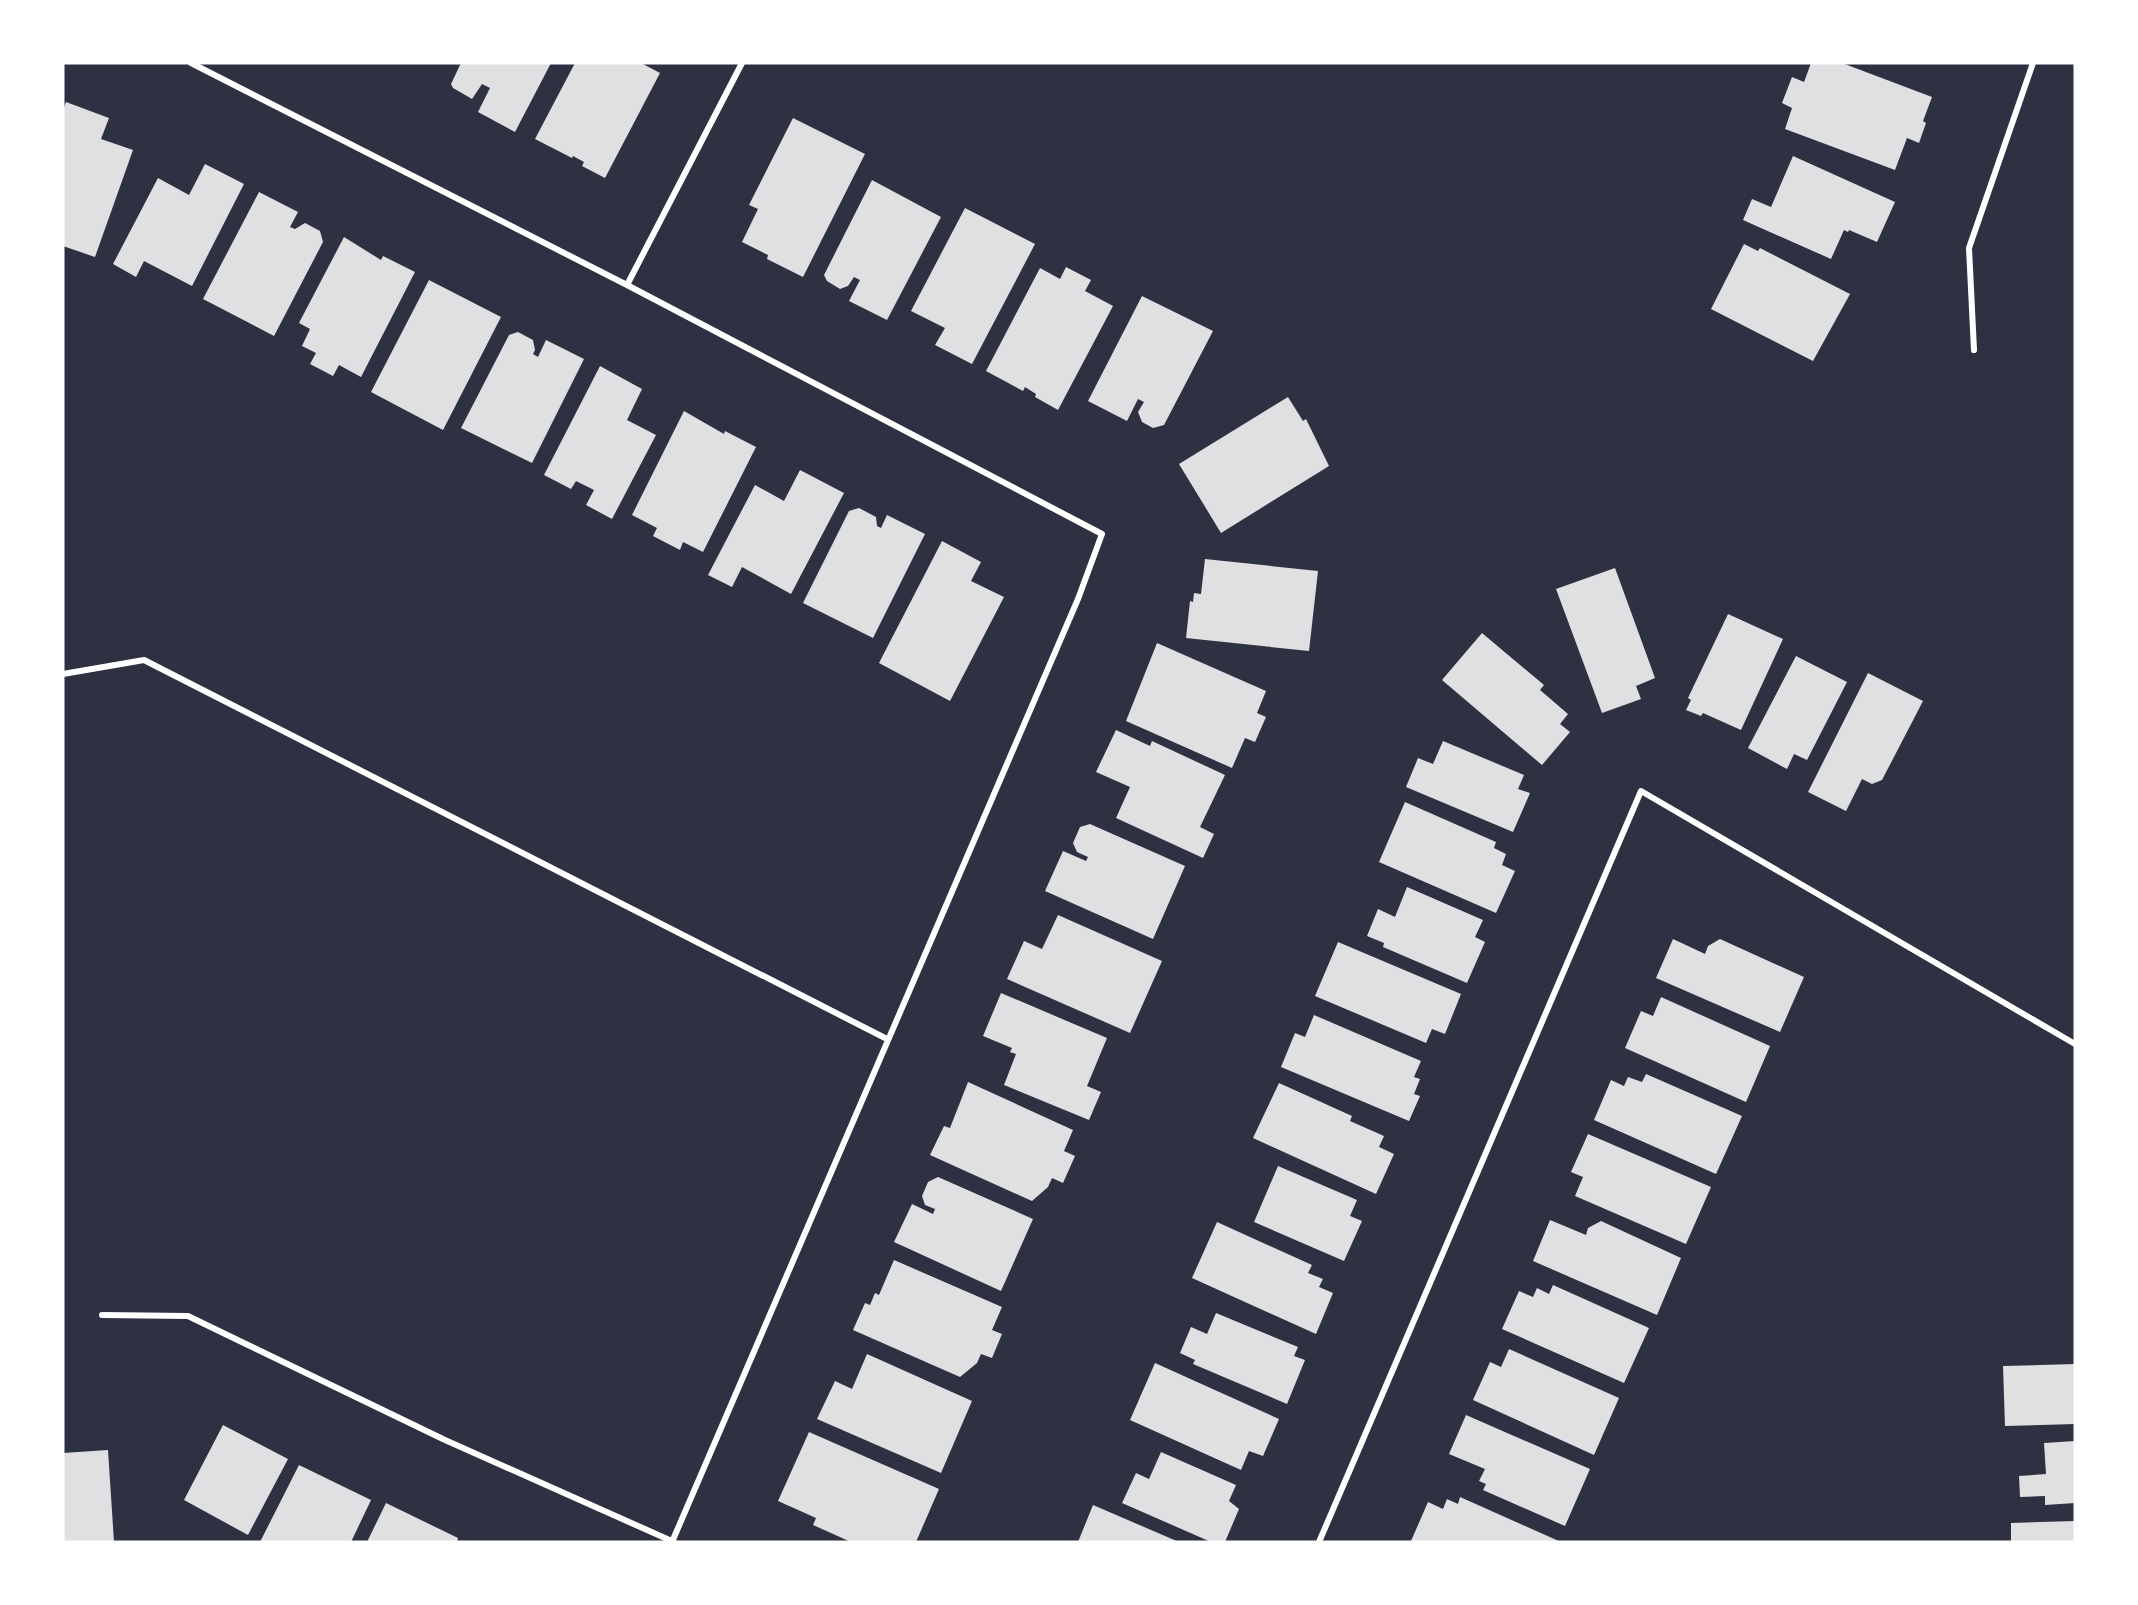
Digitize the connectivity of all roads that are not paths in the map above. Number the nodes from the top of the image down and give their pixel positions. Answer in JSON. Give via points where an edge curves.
{"nodes":[{"id":1,"x":191,"y":63,"type":"edge"},
{"id":2,"x":742,"y":63,"type":"edge"},
{"id":3,"x":2033,"y":63,"type":"edge"},
{"id":4,"x":627,"y":285,"type":"junction"},
{"id":5,"x":1974,"y":350,"type":"dead end"},
{"id":6,"x":63,"y":674,"type":"edge"},
{"id":7,"x":887,"y":1039,"type":"junction"},
{"id":8,"x":2075,"y":1044,"type":"edge"},
{"id":9,"x":102,"y":1315,"type":"dead end"},
{"id":10,"x":673,"y":1542,"type":"edge"},
{"id":11,"x":1319,"y":1542,"type":"edge"}],
"edges":[{"from":1,"to":4,"type":"street"},
{"from":2,"to":4,"type":"street"},
{"from":3,"to":5,"type":"street","via":[[1969,249]]},
{"from":4,"to":7,"type":"street","via":[[1102,534],[1078,599]]},
{"from":6,"to":7,"type":"street","via":[[144,660]]},
{"from":7,"to":10,"type":"street"},
{"from":8,"to":11,"type":"street","via":[[1641,791]]},
{"from":9,"to":10,"type":"street","via":[[188,1316],[445,1440]]}]}
